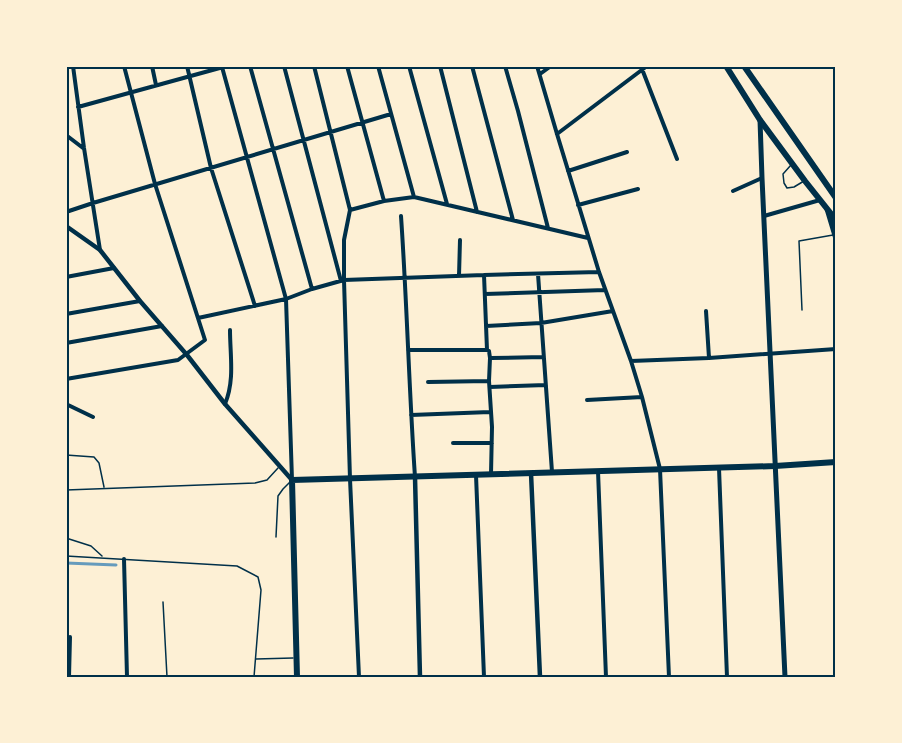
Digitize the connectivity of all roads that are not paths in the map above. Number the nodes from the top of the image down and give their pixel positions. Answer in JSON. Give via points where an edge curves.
{"nodes":[{"id":1,"x":73,"y":66,"type":"edge"},
{"id":2,"x":124,"y":66,"type":"edge"},
{"id":3,"x":152,"y":66,"type":"edge"},
{"id":4,"x":187,"y":66,"type":"edge"},
{"id":5,"x":250,"y":66,"type":"edge"},
{"id":6,"x":284,"y":66,"type":"edge"},
{"id":7,"x":314,"y":66,"type":"edge"},
{"id":8,"x":347,"y":66,"type":"edge"},
{"id":9,"x":378,"y":66,"type":"edge"},
{"id":10,"x":409,"y":66,"type":"edge"},
{"id":11,"x":440,"y":66,"type":"edge"},
{"id":12,"x":471,"y":66,"type":"edge"},
{"id":13,"x":505,"y":66,"type":"edge"},
{"id":14,"x":537,"y":66,"type":"edge"},
{"id":15,"x":551,"y":66,"type":"edge"},
{"id":16,"x":647,"y":66,"type":"edge"},
{"id":17,"x":726,"y":66,"type":"edge"},
{"id":18,"x":744,"y":66,"type":"edge"},
{"id":19,"x":225,"y":67,"type":"edge"},
{"id":20,"x":642,"y":69,"type":"junction"},
{"id":21,"x":540,"y":74,"type":"junction"},
{"id":22,"x":190,"y":76,"type":"junction"},
{"id":23,"x":156,"y":85,"type":"junction"},
{"id":24,"x":130,"y":92,"type":"junction"},
{"id":25,"x":78,"y":107,"type":"junction"},
{"id":26,"x":391,"y":114,"type":"junction"},
{"id":27,"x":760,"y":120,"type":"junction"},
{"id":28,"x":362,"y":122,"type":"junction"},
{"id":29,"x":331,"y":132,"type":"junction"},
{"id":30,"x":556,"y":134,"type":"junction"},
{"id":31,"x":66,"y":135,"type":"edge"},
{"id":32,"x":303,"y":140,"type":"junction"},
{"id":33,"x":84,"y":148,"type":"junction"},
{"id":34,"x":273,"y":149,"type":"junction"},
{"id":35,"x":627,"y":152,"type":"dead end"},
{"id":36,"x":247,"y":157,"type":"junction"},
{"id":37,"x":677,"y":159,"type":"dead end"},
{"id":38,"x":792,"y":163,"type":"junction"},
{"id":39,"x":211,"y":168,"type":"junction"},
{"id":40,"x":568,"y":171,"type":"junction"},
{"id":41,"x":762,"y":178,"type":"junction"},
{"id":42,"x":805,"y":181,"type":"junction"},
{"id":43,"x":155,"y":184,"type":"junction"},
{"id":44,"x":638,"y":189,"type":"dead end"},
{"id":45,"x":734,"y":191,"type":"dead end"},
{"id":46,"x":835,"y":195,"type":"edge"},
{"id":47,"x":414,"y":197,"type":"junction"},
{"id":48,"x":820,"y":200,"type":"junction"},
{"id":49,"x":384,"y":201,"type":"junction"},
{"id":50,"x":93,"y":203,"type":"junction"},
{"id":51,"x":447,"y":204,"type":"junction"},
{"id":52,"x":578,"y":205,"type":"junction"},
{"id":53,"x":826,"y":208,"type":"junction"},
{"id":54,"x":350,"y":210,"type":"junction"},
{"id":55,"x":66,"y":212,"type":"edge"},
{"id":56,"x":477,"y":212,"type":"junction"},
{"id":57,"x":401,"y":216,"type":"dead end"},
{"id":58,"x":764,"y":216,"type":"junction"},
{"id":59,"x":513,"y":220,"type":"junction"},
{"id":60,"x":836,"y":220,"type":"edge"},
{"id":61,"x":66,"y":226,"type":"edge"},
{"id":62,"x":548,"y":228,"type":"junction"},
{"id":63,"x":835,"y":237,"type":"edge"},
{"id":64,"x":589,"y":238,"type":"junction"},
{"id":65,"x":460,"y":240,"type":"dead end"},
{"id":66,"x":100,"y":250,"type":"junction"},
{"id":67,"x":114,"y":268,"type":"junction"},
{"id":68,"x":599,"y":272,"type":"junction"},
{"id":69,"x":537,"y":274,"type":"junction"},
{"id":70,"x":484,"y":275,"type":"junction"},
{"id":71,"x":459,"y":276,"type":"junction"},
{"id":72,"x":66,"y":278,"type":"edge"},
{"id":73,"x":405,"y":278,"type":"junction"},
{"id":74,"x":343,"y":281,"type":"junction"},
{"id":75,"x":312,"y":289,"type":"junction"},
{"id":76,"x":605,"y":290,"type":"junction"},
{"id":77,"x":539,"y":292,"type":"junction"},
{"id":78,"x":485,"y":294,"type":"junction"},
{"id":79,"x":286,"y":299,"type":"junction"},
{"id":80,"x":140,"y":301,"type":"junction"},
{"id":81,"x":255,"y":306,"type":"junction"},
{"id":82,"x":802,"y":310,"type":"dead end"},
{"id":83,"x":613,"y":311,"type":"junction"},
{"id":84,"x":706,"y":311,"type":"dead end"},
{"id":85,"x":66,"y":314,"type":"edge"},
{"id":86,"x":198,"y":318,"type":"junction"},
{"id":87,"x":541,"y":323,"type":"junction"},
{"id":88,"x":162,"y":326,"type":"junction"},
{"id":89,"x":486,"y":326,"type":"junction"},
{"id":90,"x":230,"y":330,"type":"dead end"},
{"id":91,"x":66,"y":343,"type":"edge"},
{"id":92,"x":836,"y":349,"type":"edge"},
{"id":93,"x":408,"y":350,"type":"junction"},
{"id":94,"x":487,"y":350,"type":"junction"},
{"id":95,"x":771,"y":354,"type":"junction"},
{"id":96,"x":187,"y":355,"type":"junction"},
{"id":97,"x":544,"y":357,"type":"junction"},
{"id":98,"x":490,"y":358,"type":"junction"},
{"id":99,"x":709,"y":358,"type":"junction"},
{"id":100,"x":631,"y":361,"type":"junction"},
{"id":101,"x":66,"y":379,"type":"edge"},
{"id":102,"x":428,"y":382,"type":"dead end"},
{"id":103,"x":489,"y":384,"type":"junction"},
{"id":104,"x":546,"y":385,"type":"junction"},
{"id":105,"x":642,"y":397,"type":"junction"},
{"id":106,"x":587,"y":400,"type":"dead end"},
{"id":107,"x":66,"y":404,"type":"edge"},
{"id":108,"x":225,"y":404,"type":"junction"},
{"id":109,"x":490,"y":412,"type":"junction"},
{"id":110,"x":411,"y":415,"type":"junction"},
{"id":111,"x":93,"y":417,"type":"dead end"},
{"id":112,"x":492,"y":442,"type":"junction"},
{"id":113,"x":453,"y":443,"type":"dead end"},
{"id":114,"x":66,"y":455,"type":"edge"},
{"id":115,"x":836,"y":462,"type":"edge"},
{"id":116,"x":279,"y":466,"type":"junction"},
{"id":117,"x":775,"y":466,"type":"junction"},
{"id":118,"x":719,"y":467,"type":"junction"},
{"id":119,"x":660,"y":469,"type":"junction"},
{"id":120,"x":598,"y":471,"type":"junction"},
{"id":121,"x":552,"y":472,"type":"junction"},
{"id":122,"x":531,"y":473,"type":"junction"},
{"id":123,"x":490,"y":474,"type":"junction"},
{"id":124,"x":476,"y":475,"type":"junction"},
{"id":125,"x":415,"y":477,"type":"junction"},
{"id":126,"x":350,"y":479,"type":"junction"},
{"id":127,"x":292,"y":480,"type":"junction"},
{"id":128,"x":104,"y":488,"type":"junction"},
{"id":129,"x":66,"y":490,"type":"edge"},
{"id":130,"x":276,"y":537,"type":"dead end"},
{"id":131,"x":66,"y":538,"type":"edge"},
{"id":132,"x":66,"y":556,"type":"edge"},
{"id":133,"x":104,"y":558,"type":"junction"},
{"id":134,"x":124,"y":558,"type":"junction"},
{"id":135,"x":163,"y":602,"type":"dead end"},
{"id":136,"x":69,"y":637,"type":"dead end"},
{"id":137,"x":256,"y":659,"type":"junction"},
{"id":138,"x":297,"y":660,"type":"junction"},
{"id":139,"x":69,"y":677,"type":"edge"},
{"id":140,"x":127,"y":677,"type":"edge"},
{"id":141,"x":166,"y":677,"type":"edge"},
{"id":142,"x":254,"y":677,"type":"edge"},
{"id":143,"x":297,"y":677,"type":"edge"},
{"id":144,"x":358,"y":677,"type":"edge"},
{"id":145,"x":420,"y":677,"type":"edge"},
{"id":146,"x":484,"y":677,"type":"edge"},
{"id":147,"x":540,"y":677,"type":"edge"},
{"id":148,"x":606,"y":677,"type":"edge"},
{"id":149,"x":669,"y":677,"type":"edge"},
{"id":150,"x":727,"y":677,"type":"edge"},
{"id":151,"x":785,"y":677,"type":"edge"}],
"edges":[{"from":1,"to":25,"type":"street"},
{"from":2,"to":24,"type":"street"},
{"from":3,"to":23,"type":"street"},
{"from":4,"to":22,"type":"street"},
{"from":5,"to":34,"type":"street"},
{"from":6,"to":32,"type":"street"},
{"from":7,"to":29,"type":"street"},
{"from":8,"to":28,"type":"street"},
{"from":9,"to":26,"type":"street"},
{"from":10,"to":51,"type":"street"},
{"from":11,"to":56,"type":"street"},
{"from":12,"to":59,"type":"street"},
{"from":13,"to":62,"type":"street"},
{"from":14,"to":21,"type":"street"},
{"from":15,"to":21,"type":"street"},
{"from":16,"to":20,"type":"street"},
{"from":17,"to":27,"type":"main road"},
{"from":18,"to":46,"type":"main road"},
{"from":19,"to":22,"type":"street"},
{"from":19,"to":36,"type":"street"},
{"from":20,"to":30,"type":"street"},
{"from":20,"to":37,"type":"street"},
{"from":21,"to":30,"type":"street"},
{"from":22,"to":23,"type":"street"},
{"from":22,"to":39,"type":"street"},
{"from":23,"to":24,"type":"street"},
{"from":24,"to":25,"type":"street"},
{"from":24,"to":43,"type":"street"},
{"from":25,"to":33,"type":"street"},
{"from":26,"to":28,"type":"street"},
{"from":26,"to":47,"type":"street"},
{"from":27,"to":38,"type":"main road"},
{"from":27,"to":41,"type":"main road"},
{"from":28,"to":29,"type":"street"},
{"from":28,"to":49,"type":"street"},
{"from":29,"to":32,"type":"street"},
{"from":29,"to":54,"type":"street"},
{"from":30,"to":40,"type":"street"},
{"from":31,"to":33,"type":"street"},
{"from":32,"to":34,"type":"street"},
{"from":32,"to":74,"type":"street"},
{"from":33,"to":50,"type":"street"},
{"from":34,"to":36,"type":"street"},
{"from":34,"to":75,"type":"street"},
{"from":35,"to":40,"type":"street"},
{"from":36,"to":39,"type":"street"},
{"from":36,"to":79,"type":"street"},
{"from":38,"to":42,"type":"main road"},
{"from":38,"to":42,"type":"lane","via":[[783,174],[787,188]]},
{"from":39,"to":43,"type":"street"},
{"from":39,"to":81,"type":"street"},
{"from":40,"to":52,"type":"street"},
{"from":41,"to":45,"type":"street"},
{"from":41,"to":58,"type":"main road"},
{"from":42,"to":48,"type":"main road"},
{"from":43,"to":50,"type":"street"},
{"from":43,"to":86,"type":"street"},
{"from":44,"to":52,"type":"street"},
{"from":47,"to":49,"type":"street"},
{"from":47,"to":51,"type":"street"},
{"from":48,"to":53,"type":"main road"},
{"from":48,"to":58,"type":"street"},
{"from":49,"to":54,"type":"street"},
{"from":50,"to":55,"type":"street"},
{"from":50,"to":66,"type":"street"},
{"from":51,"to":56,"type":"street"},
{"from":52,"to":64,"type":"street"},
{"from":53,"to":60,"type":"main road"},
{"from":53,"to":63,"type":"main road"},
{"from":54,"to":74,"type":"street","via":[[344,240]]},
{"from":56,"to":59,"type":"street"},
{"from":57,"to":73,"type":"street"},
{"from":58,"to":95,"type":"main road"},
{"from":59,"to":62,"type":"street"},
{"from":61,"to":66,"type":"street"},
{"from":62,"to":64,"type":"street"},
{"from":63,"to":82,"type":"lane","via":[[799,241]]},
{"from":64,"to":68,"type":"street"},
{"from":65,"to":71,"type":"street"},
{"from":66,"to":67,"type":"street"},
{"from":67,"to":72,"type":"street"},
{"from":67,"to":80,"type":"street"},
{"from":68,"to":69,"type":"street"},
{"from":68,"to":76,"type":"street"},
{"from":69,"to":70,"type":"street"},
{"from":69,"to":77,"type":"street"},
{"from":70,"to":71,"type":"street"},
{"from":70,"to":78,"type":"street"},
{"from":71,"to":73,"type":"street"},
{"from":73,"to":74,"type":"street"},
{"from":73,"to":93,"type":"street"},
{"from":74,"to":75,"type":"street"},
{"from":74,"to":126,"type":"street"},
{"from":75,"to":79,"type":"street"},
{"from":76,"to":77,"type":"street"},
{"from":76,"to":83,"type":"street"},
{"from":77,"to":78,"type":"street"},
{"from":77,"to":87,"type":"street"},
{"from":78,"to":89,"type":"street"},
{"from":79,"to":81,"type":"street"},
{"from":79,"to":127,"type":"street"},
{"from":80,"to":85,"type":"street"},
{"from":80,"to":88,"type":"street"},
{"from":81,"to":86,"type":"street"},
{"from":83,"to":87,"type":"street"},
{"from":83,"to":100,"type":"street"},
{"from":84,"to":99,"type":"street"},
{"from":86,"to":96,"type":"street","via":[[205,340]]},
{"from":87,"to":89,"type":"street"},
{"from":87,"to":97,"type":"street"},
{"from":88,"to":91,"type":"street"},
{"from":88,"to":96,"type":"street"},
{"from":89,"to":94,"type":"street"},
{"from":90,"to":108,"type":"street","via":[[230,391]]},
{"from":92,"to":95,"type":"street"},
{"from":93,"to":94,"type":"street"},
{"from":93,"to":110,"type":"street"},
{"from":94,"to":98,"type":"street"},
{"from":95,"to":99,"type":"street"},
{"from":95,"to":117,"type":"main road"},
{"from":96,"to":101,"type":"street","via":[[178,360]]},
{"from":96,"to":108,"type":"street"},
{"from":97,"to":98,"type":"street"},
{"from":97,"to":104,"type":"street"},
{"from":98,"to":103,"type":"street"},
{"from":99,"to":100,"type":"street"},
{"from":100,"to":105,"type":"street"},
{"from":102,"to":103,"type":"street"},
{"from":103,"to":104,"type":"street"},
{"from":103,"to":109,"type":"street"},
{"from":104,"to":121,"type":"street"},
{"from":105,"to":106,"type":"street"},
{"from":105,"to":119,"type":"street"},
{"from":107,"to":111,"type":"street"},
{"from":108,"to":116,"type":"street"},
{"from":109,"to":110,"type":"street"},
{"from":109,"to":112,"type":"street"},
{"from":110,"to":125,"type":"street"},
{"from":112,"to":113,"type":"street"},
{"from":112,"to":123,"type":"street"},
{"from":114,"to":128,"type":"lane","via":[[94,457]]},
{"from":115,"to":117,"type":"main road"},
{"from":116,"to":127,"type":"street"},
{"from":116,"to":128,"type":"lane","via":[[267,480],[255,483]]},
{"from":117,"to":118,"type":"main road"},
{"from":117,"to":151,"type":"main road"},
{"from":118,"to":119,"type":"main road"},
{"from":118,"to":150,"type":"street"},
{"from":119,"to":120,"type":"main road"},
{"from":119,"to":149,"type":"street"},
{"from":120,"to":121,"type":"main road"},
{"from":120,"to":148,"type":"street"},
{"from":121,"to":122,"type":"main road"},
{"from":122,"to":123,"type":"main road"},
{"from":122,"to":147,"type":"street"},
{"from":123,"to":124,"type":"main road"},
{"from":124,"to":125,"type":"main road"},
{"from":124,"to":146,"type":"street"},
{"from":125,"to":126,"type":"main road"},
{"from":125,"to":145,"type":"street"},
{"from":126,"to":127,"type":"main road"},
{"from":126,"to":144,"type":"street"},
{"from":127,"to":130,"type":"lane","via":[[278,496]]},
{"from":127,"to":138,"type":"main road"},
{"from":128,"to":129,"type":"lane"},
{"from":131,"to":133,"type":"lane","via":[[91,546]]},
{"from":132,"to":133,"type":"lane"},
{"from":133,"to":134,"type":"lane"},
{"from":134,"to":137,"type":"lane","via":[[237,566],[258,577],[261,590]]},
{"from":134,"to":140,"type":"street"},
{"from":135,"to":141,"type":"lane"},
{"from":136,"to":139,"type":"street"},
{"from":137,"to":138,"type":"lane"},
{"from":137,"to":142,"type":"lane"},
{"from":138,"to":143,"type":"main road"}]}
